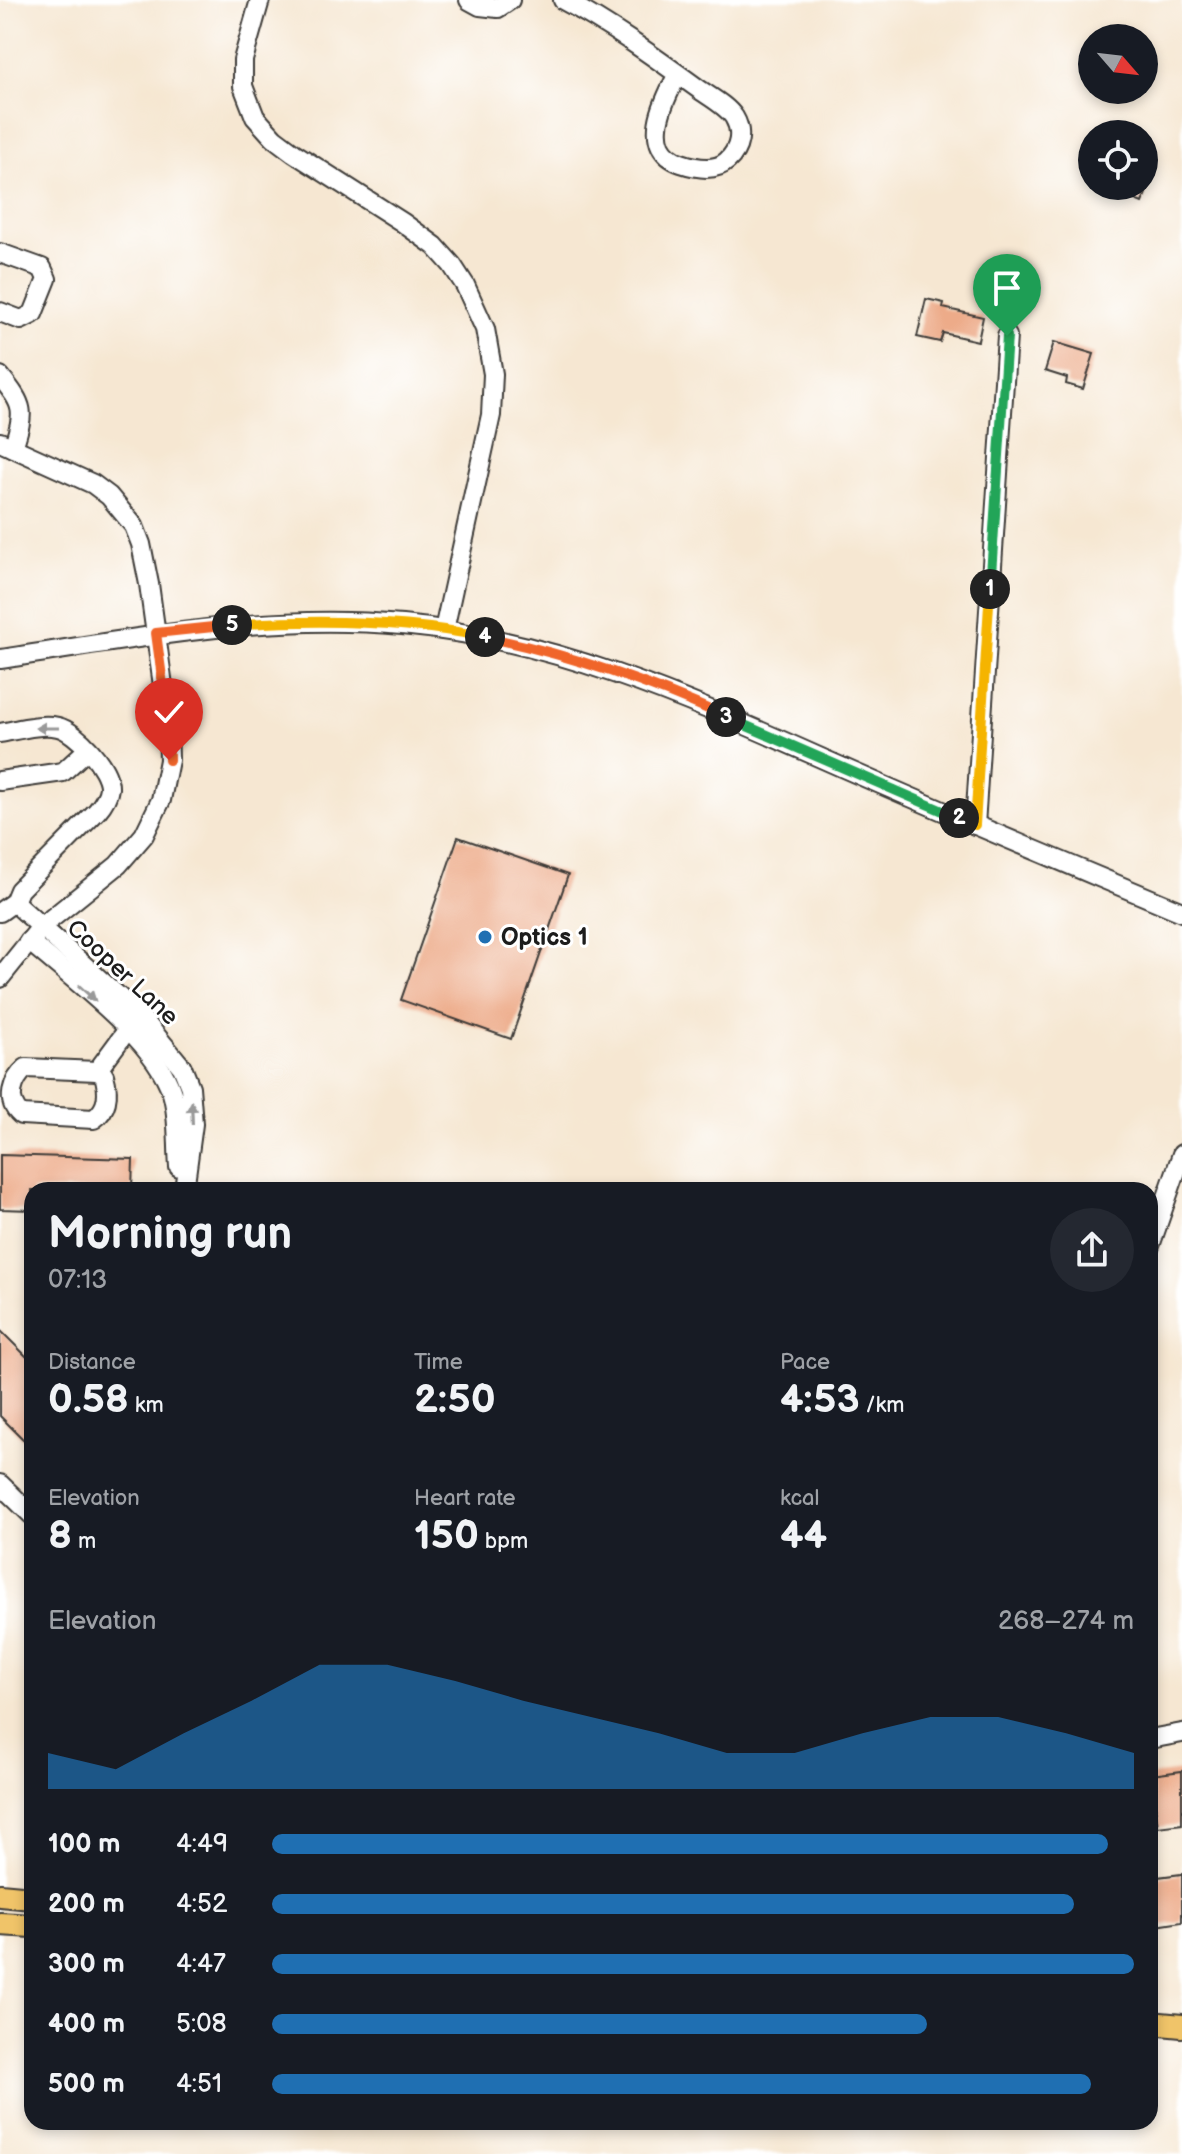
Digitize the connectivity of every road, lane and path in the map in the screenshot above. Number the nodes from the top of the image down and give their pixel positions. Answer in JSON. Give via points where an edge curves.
{"nodes":[{"id":1,"x":260,"y":0,"type":"edge"},
{"id":2,"x":469,"y":0,"type":"edge"},
{"id":3,"x":510,"y":0,"type":"edge"},
{"id":4,"x":563,"y":0,"type":"edge"},
{"id":5,"x":678,"y":74,"type":"junction"},
{"id":6,"x":0,"y":253,"type":"edge"},
{"id":7,"x":0,"y":312,"type":"edge"},
{"id":8,"x":1007,"y":336,"type":"dead end"},
{"id":9,"x":0,"y":376,"type":"edge"},
{"id":10,"x":7,"y":445,"type":"edge"},
{"id":11,"x":444,"y":630,"type":"junction"},
{"id":12,"x":156,"y":633,"type":"junction"},
{"id":13,"x":0,"y":659,"type":"edge"},
{"id":14,"x":0,"y":733,"type":"edge"},
{"id":15,"x":88,"y":749,"type":"junction"},
{"id":16,"x":0,"y":781,"type":"edge"},
{"id":17,"x":975,"y":825,"type":"junction"},
{"id":18,"x":7,"y":907,"type":"edge"},
{"id":19,"x":1182,"y":912,"type":"edge"},
{"id":20,"x":35,"y":934,"type":"junction"},
{"id":21,"x":1,"y":976,"type":"edge"},
{"id":22,"x":128,"y":1029,"type":"junction"},
{"id":23,"x":97,"y":1071,"type":"junction"},
{"id":24,"x":1182,"y":1154,"type":"edge"},
{"id":25,"x":182,"y":1182,"type":"edge"},
{"id":26,"x":184,"y":1182,"type":"edge"},
{"id":27,"x":1158,"y":1223,"type":"edge"},
{"id":28,"x":0,"y":1484,"type":"edge"},
{"id":29,"x":24,"y":1507,"type":"edge"},
{"id":30,"x":1182,"y":1733,"type":"edge"},
{"id":31,"x":1158,"y":1738,"type":"edge"},
{"id":32,"x":0,"y":1895,"type":"edge"},
{"id":33,"x":24,"y":1897,"type":"edge"},
{"id":34,"x":0,"y":1924,"type":"edge"},
{"id":35,"x":24,"y":1926,"type":"edge"},
{"id":36,"x":1158,"y":2024,"type":"edge"},
{"id":37,"x":1182,"y":2026,"type":"edge"}],
"edges":[{"from":1,"to":11,"type":"street","via":[[243,60],[243,86],[255,117],[294,153],[435,246],[465,285],[485,329],[493,374],[491,415]]},
{"from":2,"to":3,"type":"street","via":[[498,8]]},
{"from":4,"to":5,"type":"street"},
{"from":5,"to":5,"type":"street","via":[[732,114],[739,127],[740,141],[721,166],[680,162],[659,144],[658,119]]},
{"from":6,"to":7,"type":"street","via":[[42,268],[47,279],[33,314],[21,320]]},
{"from":8,"to":17,"type":"street"},
{"from":9,"to":10,"type":"street","via":[[20,401],[20,426]]},
{"from":10,"to":12,"type":"street","via":[[93,484],[123,510],[141,544]]},
{"from":11,"to":12,"type":"street","via":[[282,622]]},
{"from":11,"to":17,"type":"street","via":[[563,655],[635,679]]},
{"from":12,"to":13,"type":"street"},
{"from":12,"to":20,"type":"street","via":[[168,722],[169,760],[161,800],[144,835],[125,858]]},
{"from":15,"to":14,"type":"street","one_way":true,"via":[[58,727]]},
{"from":15,"to":16,"type":"street","via":[[63,772]]},
{"from":15,"to":18,"type":"street","via":[[107,773],[106,800]]},
{"from":17,"to":19,"type":"street"},
{"from":18,"to":20,"type":"street"},
{"from":20,"to":21,"type":"street"},
{"from":20,"to":22,"type":"street","name":"Cooper Lane","one_way":true},
{"from":26,"to":20,"type":"street","name":"Cooper Lane","one_way":true,"via":[[193,1124],[190,1087],[182,1067],[140,1016]]},
{"from":22,"to":23,"type":"street"},
{"from":22,"to":25,"type":"street","name":"Cooper Lane","via":[[158,1063],[171,1093]]},
{"from":23,"to":23,"type":"street","via":[[26,1068],[12,1086],[12,1103],[21,1115],[94,1119],[107,1102],[104,1075]]},
{"from":24,"to":27,"type":"street"},
{"from":28,"to":29,"type":"street"},
{"from":30,"to":31,"type":"street"},
{"from":32,"to":33,"type":"main road"},
{"from":34,"to":35,"type":"main road"},
{"from":36,"to":37,"type":"main road"}]}
